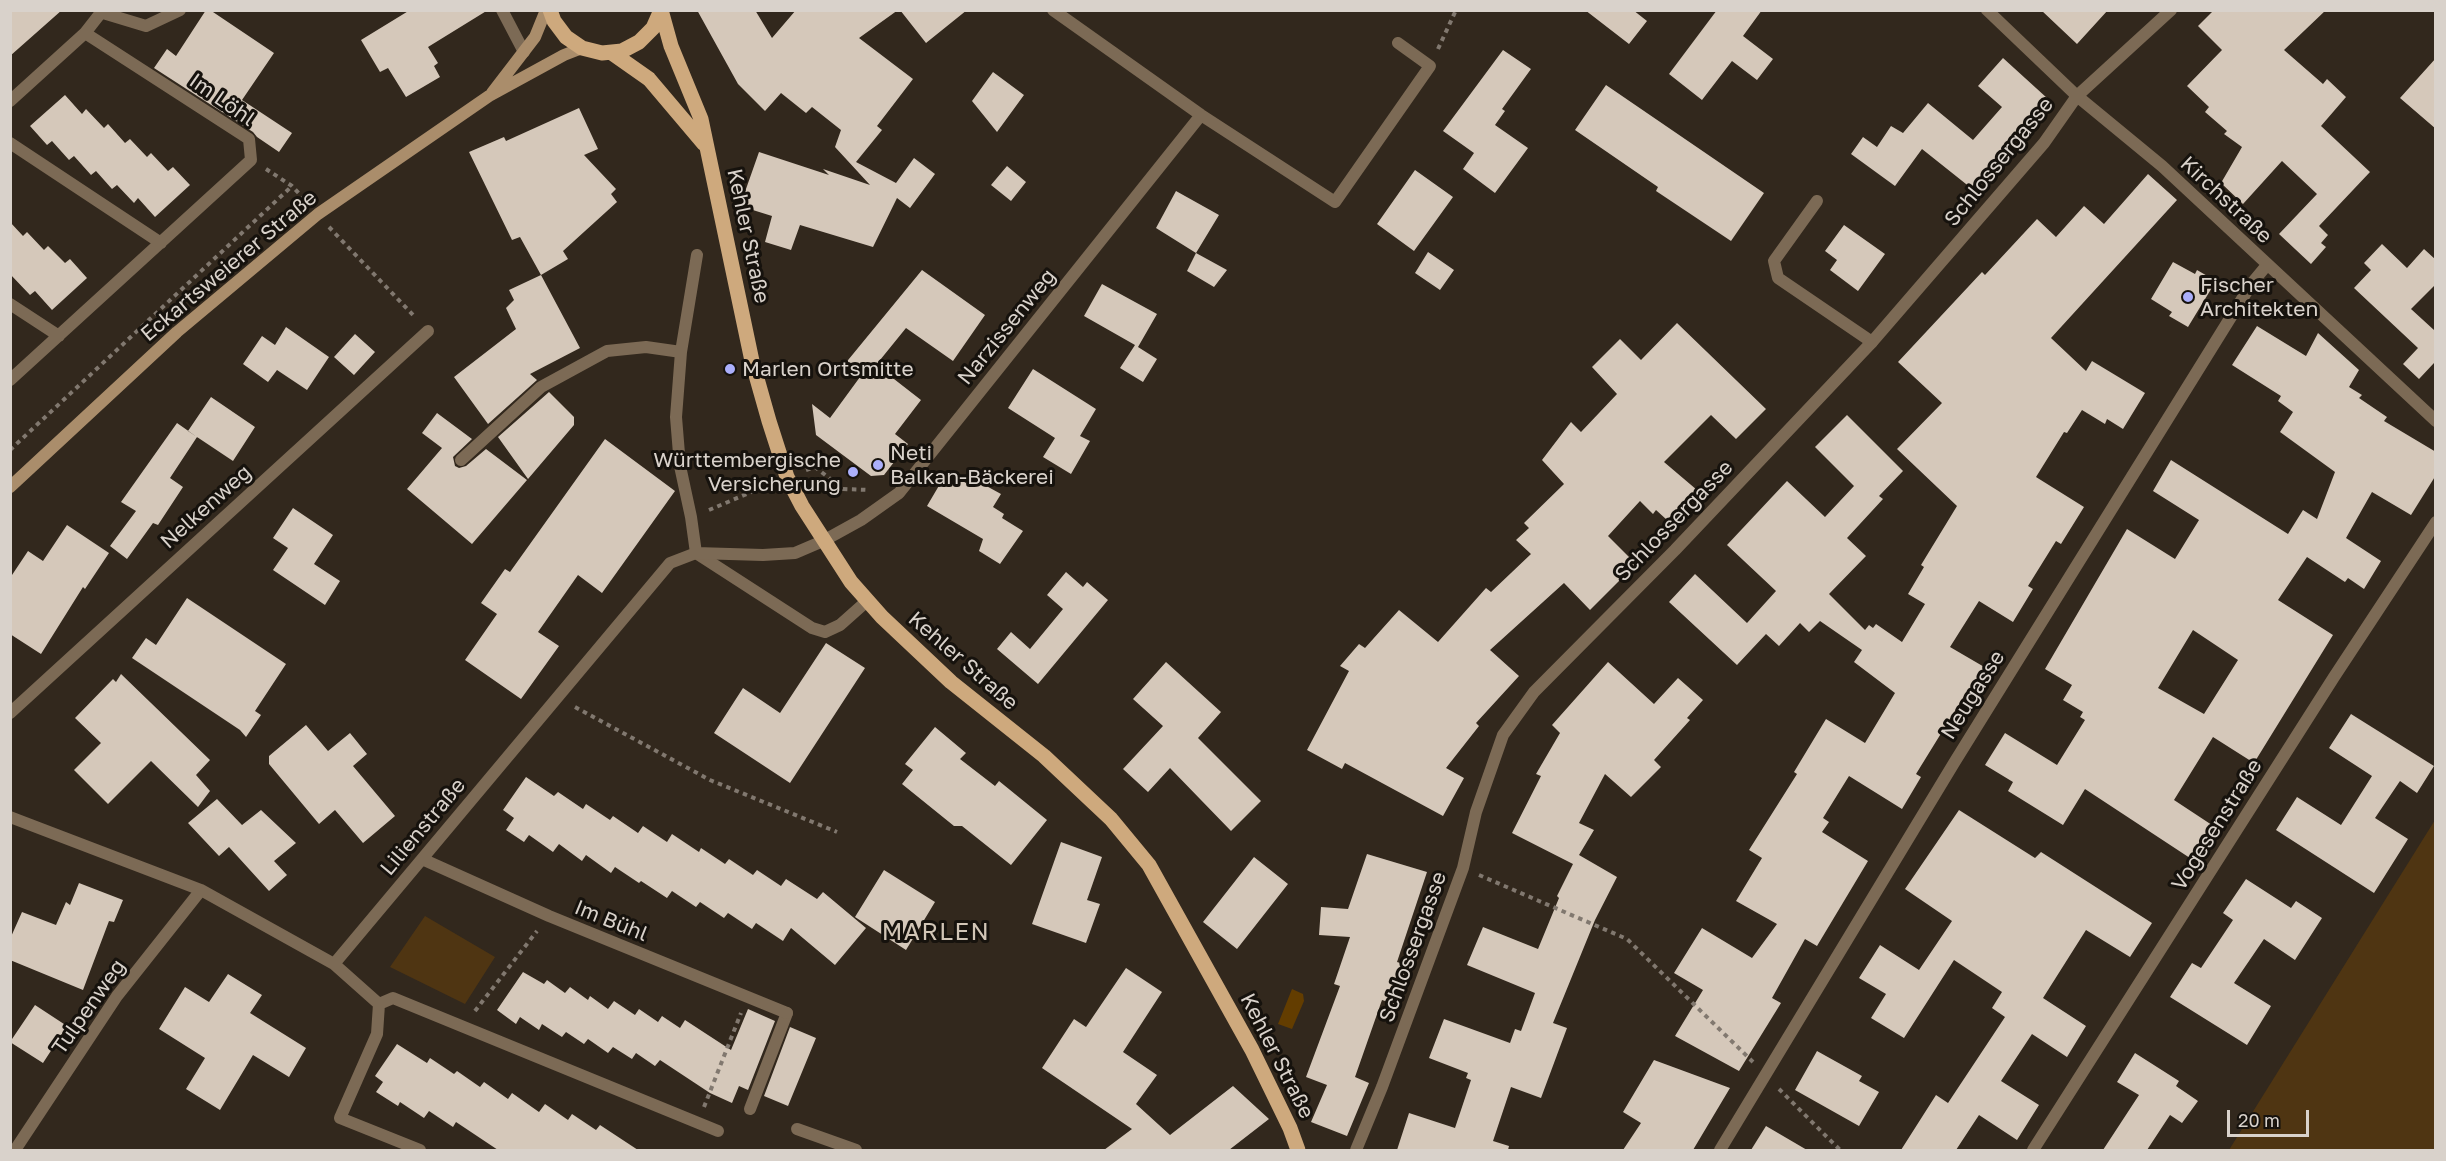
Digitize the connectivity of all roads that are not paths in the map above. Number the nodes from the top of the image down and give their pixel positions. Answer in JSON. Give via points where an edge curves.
{"nodes":[{"id":1,"x":180,"y":10,"type":"edge"},
{"id":2,"x":502,"y":10,"type":"edge"},
{"id":3,"x":548,"y":10,"type":"edge"},
{"id":4,"x":661,"y":10,"type":"edge"},
{"id":5,"x":1053,"y":10,"type":"edge"},
{"id":6,"x":1987,"y":10,"type":"edge"},
{"id":7,"x":2171,"y":10,"type":"edge"},
{"id":8,"x":103,"y":12,"type":"edge"},
{"id":9,"x":85,"y":33,"type":"junction"},
{"id":10,"x":1398,"y":43,"type":"dead end"},
{"id":11,"x":582,"y":48,"type":"junction"},
{"id":12,"x":524,"y":52,"type":"junction"},
{"id":13,"x":612,"y":53,"type":"junction"},
{"id":14,"x":489,"y":96,"type":"junction"},
{"id":15,"x":2077,"y":96,"type":"junction"},
{"id":16,"x":10,"y":101,"type":"edge"},
{"id":17,"x":1201,"y":115,"type":"junction"},
{"id":18,"x":10,"y":143,"type":"edge"},
{"id":19,"x":708,"y":149,"type":"junction"},
{"id":20,"x":1816,"y":201,"type":"dead end"},
{"id":21,"x":161,"y":243,"type":"junction"},
{"id":22,"x":697,"y":255,"type":"dead end"},
{"id":23,"x":2267,"y":265,"type":"junction"},
{"id":24,"x":10,"y":304,"type":"edge"},
{"id":25,"x":428,"y":331,"type":"road end"},
{"id":26,"x":59,"y":336,"type":"junction"},
{"id":27,"x":1872,"y":342,"type":"junction"},
{"id":28,"x":681,"y":352,"type":"junction"},
{"id":29,"x":10,"y":380,"type":"edge"},
{"id":30,"x":2436,"y":421,"type":"edge"},
{"id":31,"x":461,"y":460,"type":"dead end"},
{"id":32,"x":10,"y":487,"type":"edge"},
{"id":33,"x":2436,"y":522,"type":"edge"},
{"id":34,"x":823,"y":541,"type":"junction"},
{"id":35,"x":696,"y":553,"type":"junction"},
{"id":36,"x":867,"y":601,"type":"junction"},
{"id":37,"x":10,"y":713,"type":"edge"},
{"id":38,"x":10,"y":817,"type":"edge"},
{"id":39,"x":422,"y":859,"type":"junction"},
{"id":40,"x":201,"y":890,"type":"junction"},
{"id":41,"x":334,"y":964,"type":"junction"},
{"id":42,"x":379,"y":1004,"type":"junction"},
{"id":43,"x":750,"y":1109,"type":"dead end"},
{"id":44,"x":797,"y":1129,"type":"dead end"},
{"id":45,"x":718,"y":1131,"type":"dead end"},
{"id":46,"x":15,"y":1145,"type":"edge"},
{"id":47,"x":420,"y":1150,"type":"edge"},
{"id":48,"x":856,"y":1150,"type":"edge"},
{"id":49,"x":1298,"y":1150,"type":"edge"},
{"id":50,"x":1356,"y":1150,"type":"edge"},
{"id":51,"x":1720,"y":1150,"type":"edge"},
{"id":52,"x":2033,"y":1150,"type":"edge"}],
"edges":[{"from":1,"to":8,"type":"street","via":[[146,26]]},
{"from":2,"to":12,"type":"street"},
{"from":3,"to":11,"type":"main road","via":[[560,30]]},
{"from":3,"to":12,"type":"main road","name":"Eckartsweierer Straße"},
{"from":4,"to":13,"type":"main road","name":"Kehler Straße","via":[[647,36]]},
{"from":4,"to":19,"type":"main road","name":"Kehler Straße"},
{"from":5,"to":17,"type":"street"},
{"from":6,"to":15,"type":"street","name":"Kirchstraße"},
{"from":7,"to":15,"type":"street","name":"Schlossergasse"},
{"from":8,"to":9,"type":"street"},
{"from":9,"to":16,"type":"street"},
{"from":9,"to":21,"type":"street","name":"Im Löhl","via":[[249,139],[252,160]]},
{"from":10,"to":17,"type":"street","via":[[1430,66],[1335,202]]},
{"from":11,"to":13,"type":"main road","name":"Kehler Straße"},
{"from":11,"to":14,"type":"main road","name":"Eckartsweierer Straße"},
{"from":12,"to":14,"type":"main road","name":"Eckartsweierer Straße"},
{"from":13,"to":19,"type":"main road","name":"Kehler Straße","via":[[649,79]]},
{"from":14,"to":32,"type":"main road","name":"Eckartsweierer Straße","via":[[318,214],[177,332]]},
{"from":15,"to":23,"type":"street","name":"Kirchstraße","via":[[2162,166]]},
{"from":15,"to":27,"type":"street","name":"Schlossergasse","via":[[2044,143]]},
{"from":17,"to":34,"type":"street","name":"Narzissenweg","via":[[899,493]]},
{"from":18,"to":21,"type":"street"},
{"from":19,"to":34,"type":"main road","name":"Kehler Straße","via":[[752,361],[769,422],[787,477]]},
{"from":20,"to":27,"type":"street","via":[[1774,261],[1778,278]]},
{"from":21,"to":26,"type":"street","name":"Im Löhl"},
{"from":22,"to":28,"type":"street"},
{"from":23,"to":30,"type":"street","name":"Kirchstraße"},
{"from":23,"to":51,"type":"street","name":"Neugasse","via":[[2252,283],[1954,764]]},
{"from":24,"to":26,"type":"street"},
{"from":25,"to":37,"type":"street","name":"Nelkenweg"},
{"from":26,"to":29,"type":"street","name":"Im Löhl"},
{"from":27,"to":50,"type":"street","name":"Schlossergasse","via":[[1534,692],[1503,735],[1476,812],[1463,868]]},
{"from":28,"to":31,"type":"street","via":[[646,347],[607,351],[541,387]]},
{"from":28,"to":35,"type":"street","via":[[676,417],[680,466]]},
{"from":33,"to":52,"type":"street","name":"Vogesenstraße"},
{"from":34,"to":35,"type":"street","name":"Lilienstraße","via":[[795,553]]},
{"from":34,"to":36,"type":"main road","name":"Kehler Straße"},
{"from":35,"to":36,"type":"street","via":[[812,628],[825,632],[840,626]]},
{"from":35,"to":39,"type":"street","name":"Lilienstraße","via":[[669,563]]},
{"from":36,"to":49,"type":"main road","name":"Kehler Straße","via":[[951,682],[1044,756],[1111,819],[1149,866],[1252,1050]]},
{"from":38,"to":40,"type":"street"},
{"from":39,"to":41,"type":"street","name":"Lilienstraße"},
{"from":39,"to":43,"type":"street","name":"Im Bühl","via":[[549,916],[788,1013]]},
{"from":40,"to":41,"type":"street"},
{"from":40,"to":46,"type":"street","name":"Tulpenweg","via":[[117,996]]},
{"from":41,"to":42,"type":"street"},
{"from":42,"to":45,"type":"street","via":[[393,998]]},
{"from":42,"to":47,"type":"street","via":[[377,1034],[340,1118]]},
{"from":44,"to":48,"type":"street"}]}
